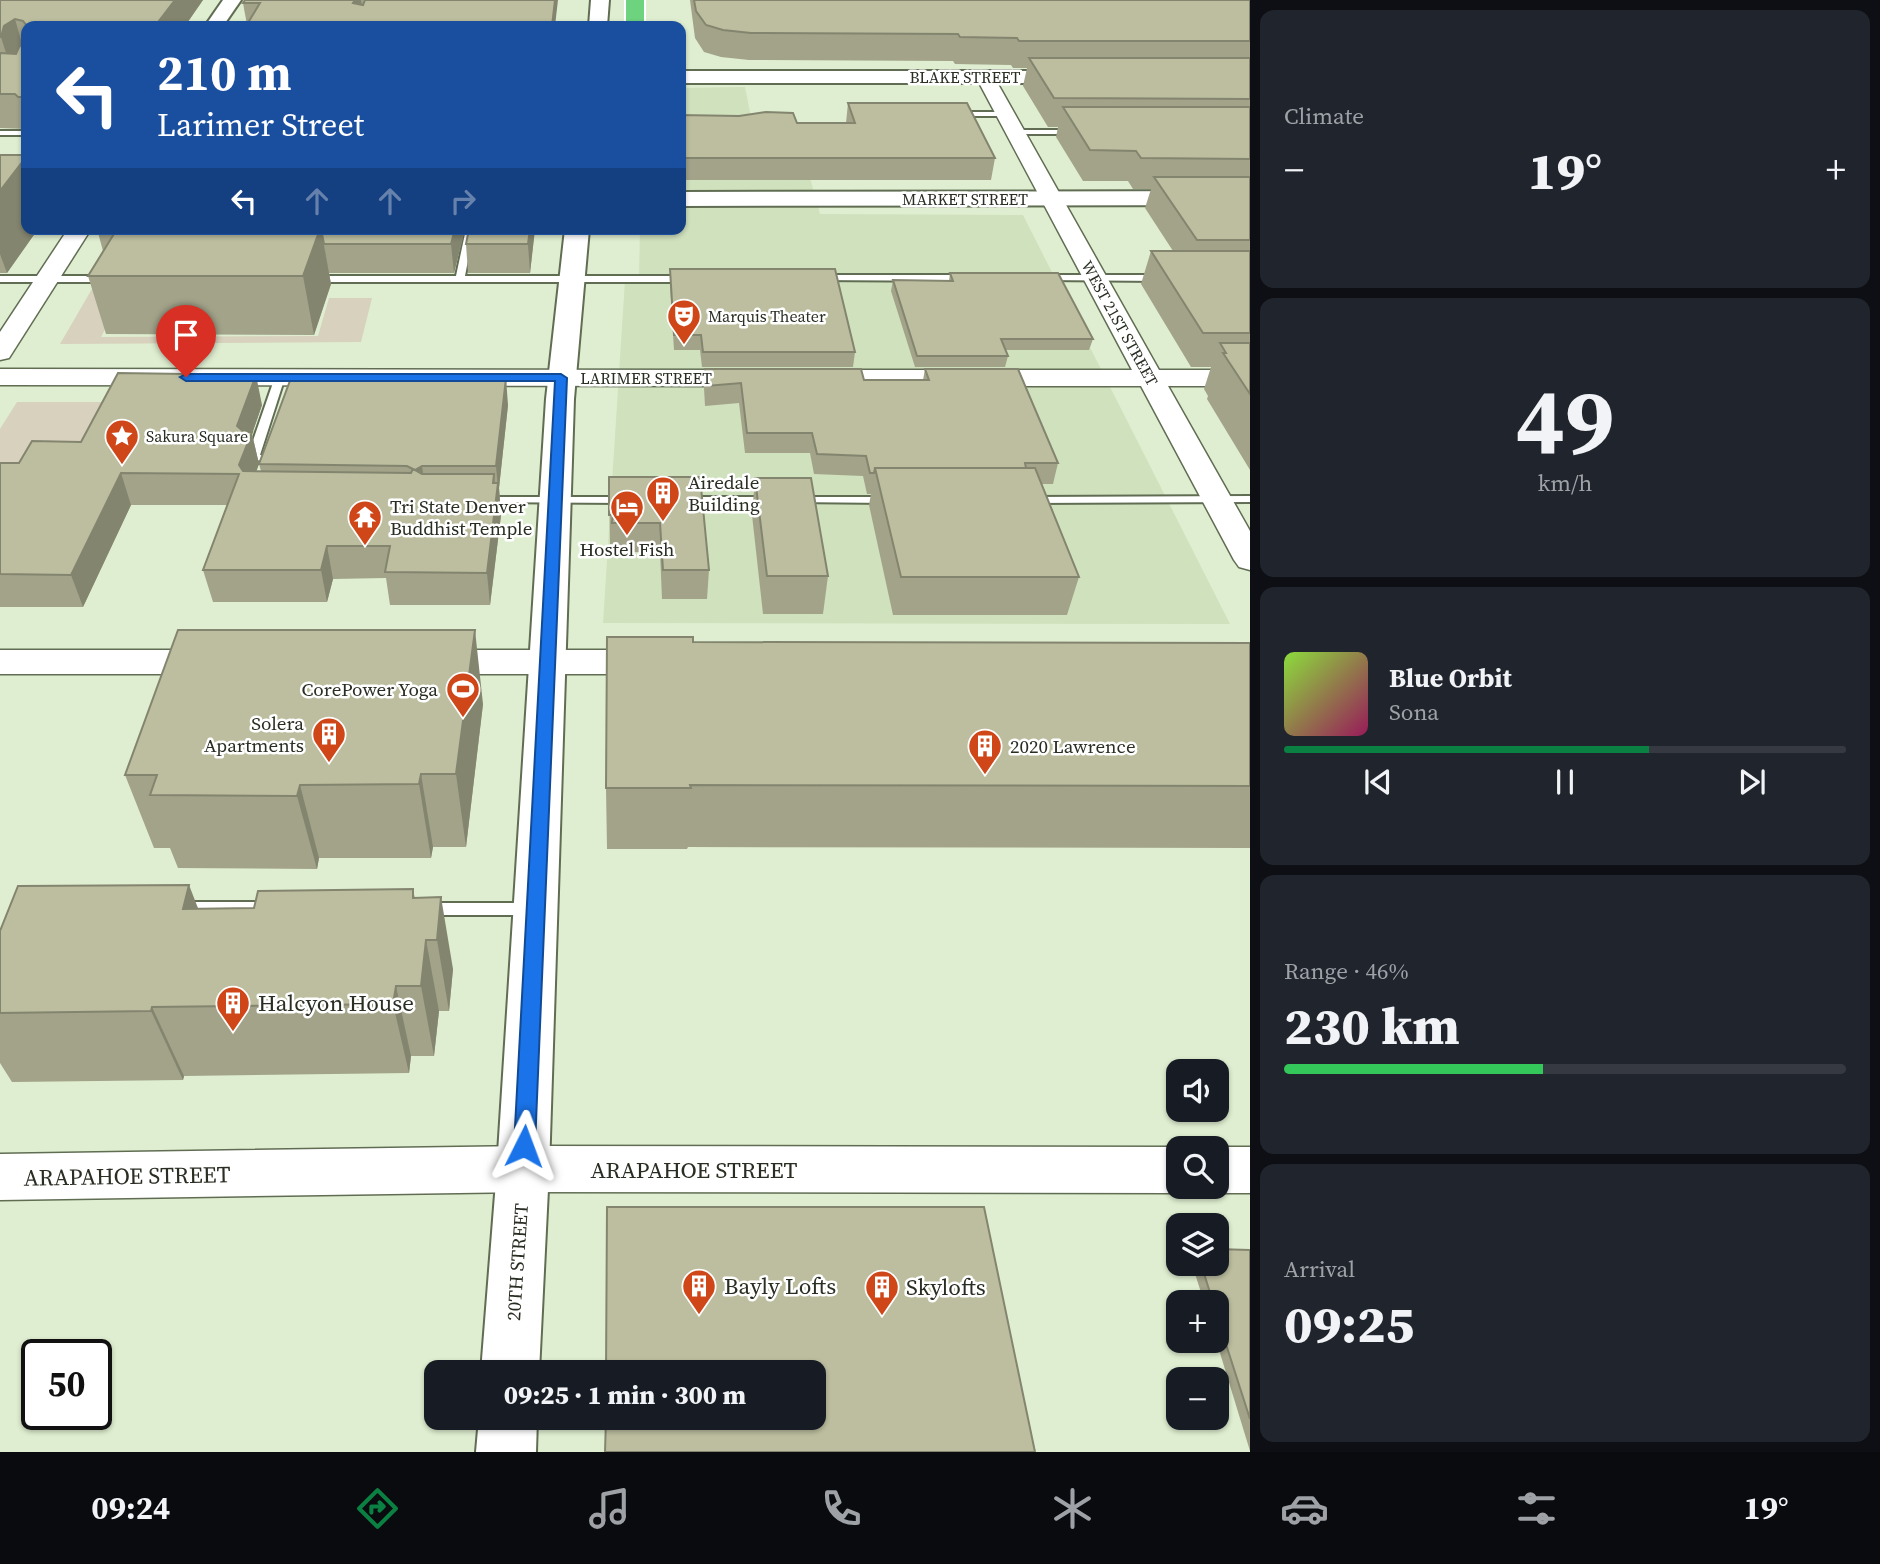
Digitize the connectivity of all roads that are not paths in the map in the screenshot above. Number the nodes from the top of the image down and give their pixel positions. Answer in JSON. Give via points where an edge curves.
{"nodes":[{"id":1,"x":232,"y":0,"type":"edge"},
{"id":2,"x":600,"y":0,"type":"edge"},
{"id":3,"x":635,"y":0,"type":"edge"},
{"id":4,"x":217,"y":21,"type":"edge"},
{"id":5,"x":598,"y":21,"type":"edge"},
{"id":6,"x":635,"y":21,"type":"edge"},
{"id":7,"x":686,"y":77,"type":"edge"},
{"id":8,"x":1099,"y":77,"type":"edge"},
{"id":9,"x":988,"y":82,"type":"junction"},
{"id":10,"x":940,"y":114,"type":"edge"},
{"id":11,"x":1010,"y":123,"type":"junction"},
{"id":12,"x":1089,"y":132,"type":"edge"},
{"id":13,"x":0,"y":133,"type":"edge"},
{"id":14,"x":21,"y":133,"type":"edge"},
{"id":15,"x":1250,"y":198,"type":"edge"},
{"id":16,"x":686,"y":199,"type":"edge"},
{"id":17,"x":1052,"y":199,"type":"junction"},
{"id":18,"x":76,"y":235,"type":"edge"},
{"id":19,"x":469,"y":235,"type":"edge"},
{"id":20,"x":576,"y":235,"type":"edge"},
{"id":21,"x":696,"y":278,"type":"edge"},
{"id":22,"x":807,"y":278,"type":"edge"},
{"id":23,"x":980,"y":278,"type":"edge"},
{"id":24,"x":1037,"y":278,"type":"edge"},
{"id":25,"x":1096,"y":278,"type":"junction"},
{"id":26,"x":1175,"y":278,"type":"edge"},
{"id":27,"x":0,"y":279,"type":"edge"},
{"id":28,"x":47,"y":279,"type":"junction"},
{"id":29,"x":114,"y":279,"type":"edge"},
{"id":30,"x":309,"y":279,"type":"edge"},
{"id":31,"x":460,"y":279,"type":"junction"},
{"id":32,"x":572,"y":279,"type":"junction"},
{"id":33,"x":0,"y":352,"type":"edge"},
{"id":34,"x":0,"y":377,"type":"edge"},
{"id":35,"x":561,"y":378,"type":"junction"},
{"id":36,"x":1151,"y":378,"type":"junction"},
{"id":37,"x":1250,"y":378,"type":"edge"},
{"id":38,"x":292,"y":381,"type":"junction"},
{"id":39,"x":275,"y":445,"type":"edge"},
{"id":40,"x":1217,"y":499,"type":"junction"},
{"id":41,"x":1250,"y":499,"type":"edge"},
{"id":42,"x":464,"y":500,"type":"edge"},
{"id":43,"x":555,"y":500,"type":"junction"},
{"id":44,"x":645,"y":500,"type":"edge"},
{"id":45,"x":669,"y":500,"type":"edge"},
{"id":46,"x":902,"y":500,"type":"edge"},
{"id":47,"x":1022,"y":500,"type":"edge"},
{"id":48,"x":1250,"y":560,"type":"edge"},
{"id":49,"x":0,"y":662,"type":"edge"},
{"id":50,"x":248,"y":662,"type":"edge"},
{"id":51,"x":400,"y":662,"type":"edge"},
{"id":52,"x":548,"y":662,"type":"junction"},
{"id":53,"x":686,"y":662,"type":"edge"},
{"id":54,"x":168,"y":908,"type":"edge"},
{"id":55,"x":292,"y":908,"type":"edge"},
{"id":56,"x":403,"y":909,"type":"edge"},
{"id":57,"x":536,"y":909,"type":"junction"},
{"id":58,"x":523,"y":1170,"type":"junction"},
{"id":59,"x":1166,"y":1170,"type":"edge"},
{"id":60,"x":1229,"y":1170,"type":"edge"},
{"id":61,"x":1250,"y":1170,"type":"edge"},
{"id":62,"x":0,"y":1177,"type":"edge"},
{"id":63,"x":511,"y":1360,"type":"edge"},
{"id":64,"x":507,"y":1430,"type":"edge"},
{"id":65,"x":506,"y":1452,"type":"edge"}],
"edges":[{"from":1,"to":4,"type":"main road"},
{"from":2,"to":5,"type":"main road"},
{"from":3,"to":6,"type":"highway"},
{"from":7,"to":9,"type":"main road","name":"BLAKE STREET"},
{"from":8,"to":9,"type":"main road","name":"BLAKE STREET"},
{"from":9,"to":11,"type":"street","name":"WEST 21ST STREET"},
{"from":10,"to":11,"type":"lane"},
{"from":11,"to":12,"type":"lane"},
{"from":11,"to":17,"type":"street","name":"WEST 21ST STREET"},
{"from":13,"to":14,"type":"lane"},
{"from":15,"to":17,"type":"main road","name":"MARKET STREET"},
{"from":16,"to":17,"type":"main road","name":"MARKET STREET"},
{"from":17,"to":25,"type":"street","name":"WEST 21ST STREET"},
{"from":18,"to":28,"type":"street"},
{"from":19,"to":31,"type":"lane"},
{"from":20,"to":32,"type":"main road","name":"20TH STREET"},
{"from":21,"to":32,"type":"lane"},
{"from":22,"to":23,"type":"lane"},
{"from":24,"to":25,"type":"lane"},
{"from":25,"to":26,"type":"lane"},
{"from":25,"to":36,"type":"street","name":"WEST 21ST STREET"},
{"from":27,"to":28,"type":"lane"},
{"from":28,"to":29,"type":"lane"},
{"from":28,"to":33,"type":"street"},
{"from":30,"to":31,"type":"lane"},
{"from":31,"to":32,"type":"lane"},
{"from":32,"to":35,"type":"main road","name":"20TH STREET"},
{"from":34,"to":38,"type":"street","name":"LARIMER STREET"},
{"from":35,"to":36,"type":"street","name":"LARIMER STREET"},
{"from":35,"to":38,"type":"street","name":"LARIMER STREET"},
{"from":35,"to":43,"type":"main road","name":"20TH STREET"},
{"from":36,"to":37,"type":"street","name":"LARIMER STREET"},
{"from":36,"to":40,"type":"street","name":"WEST 21ST STREET"},
{"from":38,"to":39,"type":"lane","via":[[253,458],[269,463]]},
{"from":40,"to":41,"type":"lane"},
{"from":40,"to":47,"type":"lane"},
{"from":40,"to":48,"type":"street","name":"WEST 21ST STREET"},
{"from":42,"to":43,"type":"lane"},
{"from":43,"to":44,"type":"lane"},
{"from":43,"to":52,"type":"main road","name":"20TH STREET"},
{"from":45,"to":46,"type":"lane"},
{"from":49,"to":50,"type":"street"},
{"from":51,"to":52,"type":"street"},
{"from":52,"to":53,"type":"street"},
{"from":52,"to":57,"type":"main road","name":"20TH STREET"},
{"from":54,"to":55,"type":"lane"},
{"from":56,"to":57,"type":"lane"},
{"from":57,"to":58,"type":"main road","name":"20TH STREET"},
{"from":58,"to":59,"type":"street","name":"ARAPAHOE STREET"},
{"from":58,"to":62,"type":"street","name":"ARAPAHOE STREET"},
{"from":58,"to":63,"type":"main road","name":"20TH STREET"},
{"from":60,"to":61,"type":"street"},
{"from":64,"to":65,"type":"main road"}]}
